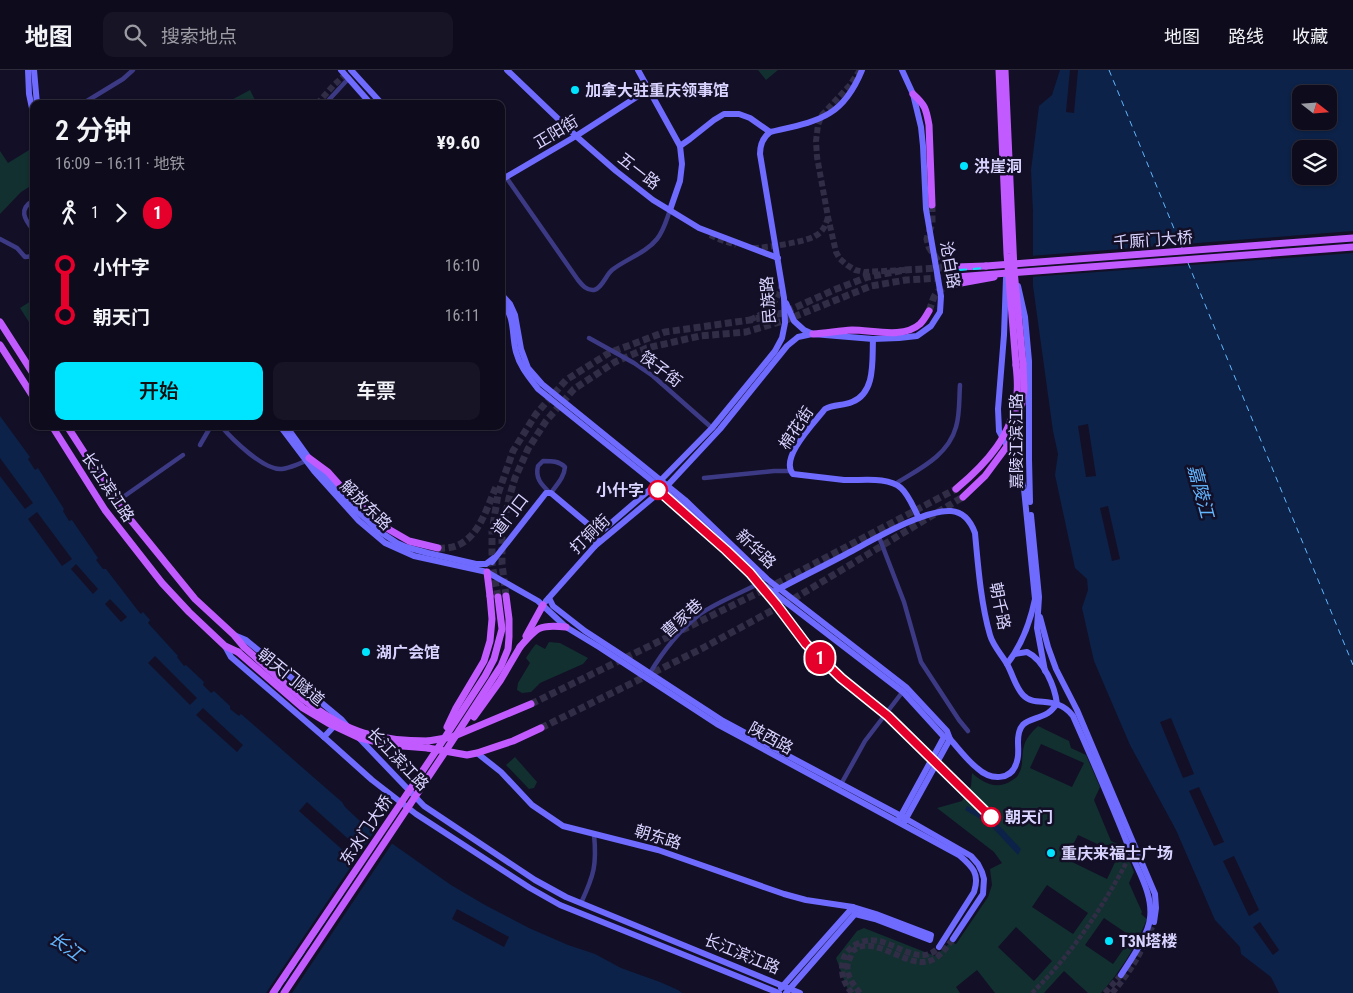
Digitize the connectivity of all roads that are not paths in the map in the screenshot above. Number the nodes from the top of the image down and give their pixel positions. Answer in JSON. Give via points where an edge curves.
{"nodes":[{"id":1,"x":28,"y":70,"type":"edge"},
{"id":2,"x":34,"y":70,"type":"edge"},
{"id":3,"x":133,"y":70,"type":"edge"},
{"id":4,"x":342,"y":70,"type":"edge"},
{"id":5,"x":507,"y":70,"type":"edge"},
{"id":6,"x":638,"y":70,"type":"edge"},
{"id":7,"x":862,"y":70,"type":"edge"},
{"id":8,"x":902,"y":70,"type":"edge"},
{"id":9,"x":999,"y":70,"type":"edge"},
{"id":10,"x":1005,"y":70,"type":"edge"},
{"id":11,"x":355,"y":71,"type":"edge"},
{"id":12,"x":349,"y":78,"type":"junction"},
{"id":13,"x":649,"y":89,"type":"junction"},
{"id":14,"x":913,"y":94,"type":"junction"},
{"id":15,"x":30,"y":100,"type":"edge"},
{"id":16,"x":37,"y":100,"type":"edge"},
{"id":17,"x":89,"y":100,"type":"edge"},
{"id":18,"x":329,"y":100,"type":"edge"},
{"id":19,"x":368,"y":100,"type":"edge"},
{"id":20,"x":379,"y":100,"type":"edge"},
{"id":21,"x":770,"y":132,"type":"junction"},
{"id":22,"x":576,"y":136,"type":"junction"},
{"id":23,"x":680,"y":146,"type":"junction"},
{"id":24,"x":505,"y":178,"type":"edge"},
{"id":25,"x":505,"y":180,"type":"edge"},
{"id":26,"x":30,"y":203,"type":"edge"},
{"id":27,"x":932,"y":205,"type":"tunnel mouth"},
{"id":28,"x":670,"y":210,"type":"junction"},
{"id":29,"x":30,"y":226,"type":"edge"},
{"id":30,"x":1353,"y":238,"type":"edge"},
{"id":31,"x":0,"y":239,"type":"edge"},
{"id":32,"x":1353,"y":246,"type":"edge"},
{"id":33,"x":1008,"y":254,"type":"junction"},
{"id":34,"x":30,"y":256,"type":"edge"},
{"id":35,"x":778,"y":258,"type":"junction"},
{"id":36,"x":956,"y":267,"type":"tunnel mouth"},
{"id":37,"x":1015,"y":271,"type":"junction"},
{"id":38,"x":956,"y":277,"type":"tunnel mouth"},
{"id":39,"x":950,"y":286,"type":"tunnel mouth"},
{"id":40,"x":505,"y":298,"type":"edge"},
{"id":41,"x":784,"y":298,"type":"junction"},
{"id":42,"x":505,"y":307,"type":"edge"},
{"id":43,"x":929,"y":311,"type":"tunnel mouth"},
{"id":44,"x":0,"y":322,"type":"edge"},
{"id":45,"x":813,"y":334,"type":"junction"},
{"id":46,"x":589,"y":338,"type":"dead end"},
{"id":47,"x":873,"y":339,"type":"junction"},
{"id":48,"x":0,"y":345,"type":"edge"},
{"id":49,"x":30,"y":367,"type":"edge"},
{"id":50,"x":960,"y":385,"type":"dead end"},
{"id":51,"x":30,"y":392,"type":"edge"},
{"id":52,"x":712,"y":428,"type":"junction"},
{"id":53,"x":55,"y":430,"type":"edge"},
{"id":54,"x":70,"y":430,"type":"edge"},
{"id":55,"x":209,"y":430,"type":"edge"},
{"id":56,"x":225,"y":430,"type":"edge"},
{"id":57,"x":283,"y":430,"type":"edge"},
{"id":58,"x":288,"y":430,"type":"edge"},
{"id":59,"x":200,"y":445,"type":"dead end"},
{"id":60,"x":183,"y":455,"type":"dead end"},
{"id":61,"x":1029,"y":459,"type":"junction"},
{"id":62,"x":307,"y":460,"type":"junction"},
{"id":63,"x":1018,"y":466,"type":"junction"},
{"id":64,"x":790,"y":471,"type":"junction"},
{"id":65,"x":704,"y":478,"type":"dead end"},
{"id":66,"x":658,"y":483,"type":"junction"},
{"id":67,"x":895,"y":484,"type":"junction"},
{"id":68,"x":664,"y":488,"type":"junction"},
{"id":69,"x":956,"y":489,"type":"tunnel mouth"},
{"id":70,"x":550,"y":492,"type":"junction"},
{"id":71,"x":963,"y":497,"type":"tunnel mouth"},
{"id":72,"x":116,"y":502,"type":"junction"},
{"id":73,"x":919,"y":518,"type":"junction"},
{"id":74,"x":595,"y":530,"type":"junction"},
{"id":75,"x":879,"y":537,"type":"junction"},
{"id":76,"x":595,"y":546,"type":"junction"},
{"id":77,"x":438,"y":548,"type":"tunnel mouth"},
{"id":78,"x":494,"y":558,"type":"junction"},
{"id":79,"x":487,"y":572,"type":"junction"},
{"id":80,"x":764,"y":581,"type":"junction"},
{"id":81,"x":776,"y":590,"type":"junction"},
{"id":82,"x":506,"y":596,"type":"tunnel mouth"},
{"id":83,"x":494,"y":597,"type":"junction"},
{"id":84,"x":549,"y":598,"type":"junction"},
{"id":85,"x":543,"y":605,"type":"junction"},
{"id":86,"x":1039,"y":613,"type":"junction"},
{"id":87,"x":566,"y":627,"type":"junction"},
{"id":88,"x":533,"y":629,"type":"junction"},
{"id":89,"x":234,"y":635,"type":"junction"},
{"id":90,"x":225,"y":646,"type":"junction"},
{"id":91,"x":241,"y":649,"type":"junction"},
{"id":92,"x":1013,"y":656,"type":"junction"},
{"id":93,"x":1007,"y":664,"type":"junction"},
{"id":94,"x":1045,"y":671,"type":"junction"},
{"id":95,"x":650,"y":673,"type":"junction"},
{"id":96,"x":1064,"y":686,"type":"junction"},
{"id":97,"x":904,"y":690,"type":"junction"},
{"id":98,"x":1050,"y":702,"type":"junction"},
{"id":99,"x":531,"y":704,"type":"tunnel mouth"},
{"id":100,"x":341,"y":719,"type":"junction"},
{"id":101,"x":541,"y":728,"type":"tunnel mouth"},
{"id":102,"x":968,"y":731,"type":"dead end"},
{"id":103,"x":324,"y":737,"type":"junction"},
{"id":104,"x":947,"y":738,"type":"junction"},
{"id":105,"x":428,"y":744,"type":"junction"},
{"id":106,"x":438,"y":748,"type":"junction"},
{"id":107,"x":446,"y":752,"type":"junction"},
{"id":108,"x":477,"y":753,"type":"junction"},
{"id":109,"x":840,"y":787,"type":"junction"},
{"id":110,"x":902,"y":820,"type":"junction"},
{"id":111,"x":594,"y":834,"type":"junction"},
{"id":112,"x":1132,"y":854,"type":"junction"},
{"id":113,"x":581,"y":903,"type":"junction"},
{"id":114,"x":854,"y":910,"type":"junction"},
{"id":115,"x":1154,"y":922,"type":"tunnel mouth"},
{"id":116,"x":953,"y":939,"type":"tunnel mouth"},
{"id":117,"x":939,"y":946,"type":"tunnel mouth"},
{"id":118,"x":1121,"y":975,"type":"tunnel mouth"},
{"id":119,"x":786,"y":989,"type":"edge"},
{"id":120,"x":273,"y":993,"type":"edge"},
{"id":121,"x":284,"y":993,"type":"edge"},
{"id":122,"x":778,"y":993,"type":"edge"},
{"id":123,"x":800,"y":993,"type":"edge"}],
"edges":[{"from":1,"to":15,"type":"main road"},
{"from":2,"to":16,"type":"main road"},
{"from":3,"to":17,"type":"street"},
{"from":4,"to":12,"type":"main road"},
{"from":5,"to":22,"type":"main road","name":"五一路"},
{"from":6,"to":13,"type":"main road"},
{"from":7,"to":21,"type":"main road","via":[[846,98],[831,113],[811,123]]},
{"from":8,"to":14,"type":"main road","name":"沧白路"},
{"from":9,"to":33,"type":"main road","name":"嘉陵江滨江路"},
{"from":10,"to":37,"type":"main road","name":"嘉陵江滨江路"},
{"from":11,"to":12,"type":"main road"},
{"from":11,"to":20,"type":"main road"},
{"from":12,"to":18,"type":"street"},
{"from":12,"to":19,"type":"main road"},
{"from":13,"to":22,"type":"main road","name":"正阳街"},
{"from":13,"to":23,"type":"main road"},
{"from":14,"to":27,"type":"main road","via":[[923,103],[927,113]]},
{"from":14,"to":47,"type":"main road","name":"沧白路","via":[[921,127],[926,209],[942,304],[936,320],[917,336]]},
{"from":21,"to":23,"type":"main road","via":[[750,118],[724,114]]},
{"from":21,"to":35,"type":"main road","name":"民族路","via":[[762,141],[760,154]]},
{"from":22,"to":24,"type":"main road","name":"正阳街"},
{"from":22,"to":28,"type":"main road","name":"五一路","via":[[616,172]]},
{"from":23,"to":28,"type":"main road","via":[[680,181]]},
{"from":25,"to":28,"type":"street","via":[[582,286],[588,289],[599,287],[618,265],[656,240],[664,230]]},
{"from":26,"to":29,"type":"street","via":[[24,217]]},
{"from":28,"to":35,"type":"main road","name":"五一路","via":[[699,228]]},
{"from":30,"to":36,"type":"main road","name":"千厮门大桥","bridge":true},
{"from":31,"to":34,"type":"street","via":[[17,248],[25,257]]},
{"from":32,"to":37,"type":"main road","name":"千厮门大桥","bridge":true},
{"from":33,"to":63,"type":"main road","name":"嘉陵江滨江路","bridge":true,"via":[[999,431]]},
{"from":33,"to":69,"type":"main road","name":"嘉陵江滨江路","bridge":true,"via":[[1017,393],[1002,440],[978,471]]},
{"from":35,"to":41,"type":"main road","name":"民族路"},
{"from":37,"to":38,"type":"main road","name":"千厮门大桥","bridge":true},
{"from":37,"to":39,"type":"main road","bridge":true},
{"from":37,"to":61,"type":"main road","name":"嘉陵江滨江路","via":[[1026,317]]},
{"from":37,"to":71,"type":"main road","name":"嘉陵江滨江路","bridge":true,"via":[[1024,390],[1020,416],[1011,441],[985,476]]},
{"from":40,"to":66,"type":"main road","name":"新华路","via":[[516,315],[521,349],[528,368],[542,384]]},
{"from":41,"to":45,"type":"main road","via":[[794,320]]},
{"from":41,"to":52,"type":"main road","name":"民族路","via":[[785,323],[779,345]]},
{"from":42,"to":66,"type":"main road","name":"新华路","via":[[514,326],[516,352],[524,371],[538,389]]},
{"from":43,"to":45,"type":"main road","via":[[924,320],[911,330]]},
{"from":44,"to":49,"type":"main road"},
{"from":45,"to":47,"type":"main road","name":"沧白路"},
{"from":45,"to":68,"type":"main road","name":"民族路","via":[[798,337],[787,346],[720,429]]},
{"from":46,"to":52,"type":"street","name":"筷子街","via":[[653,376]]},
{"from":47,"to":64,"type":"main road","name":"棉花街","via":[[871,378],[864,395],[852,402],[825,409],[792,454]]},
{"from":48,"to":51,"type":"main road"},
{"from":50,"to":67,"type":"street","via":[[959,412],[951,439],[937,458]]},
{"from":52,"to":66,"type":"main road","name":"民族路"},
{"from":53,"to":90,"type":"main road","name":"长江滨江路","via":[[105,510],[162,583]]},
{"from":54,"to":72,"type":"main road","name":"长江滨江路"},
{"from":55,"to":59,"type":"street"},
{"from":56,"to":62,"type":"street","via":[[238,444],[273,468],[282,469]]},
{"from":57,"to":62,"type":"main road","name":"解放东路"},
{"from":58,"to":62,"type":"main road","name":"解放东路"},
{"from":60,"to":72,"type":"street"},
{"from":61,"to":63,"type":"main road","via":[[1024,467]]},
{"from":61,"to":86,"type":"main road","name":"嘉陵江滨江路"},
{"from":62,"to":77,"type":"main road","via":[[328,472],[387,529],[410,541]]},
{"from":62,"to":78,"type":"main road","name":"解放东路","via":[[362,516],[397,543],[479,564],[486,564]]},
{"from":62,"to":79,"type":"main road","name":"解放东路","via":[[359,521],[385,543],[414,556]]},
{"from":63,"to":92,"type":"main road","name":"嘉陵江滨江路","via":[[1024,489],[1035,600],[1032,616]]},
{"from":64,"to":65,"type":"street"},
{"from":64,"to":67,"type":"main road","name":"棉花街","via":[[793,474]]},
{"from":66,"to":68,"type":"main road","name":"新华路"},
{"from":66,"to":74,"type":"main road","name":"打铜街","via":[[603,530]]},
{"from":67,"to":73,"type":"main road","via":[[904,491]]},
{"from":68,"to":76,"type":"main road","name":"打铜街"},
{"from":68,"to":80,"type":"main road","name":"新华路"},
{"from":70,"to":70,"type":"street","via":[[537,476],[538,466],[544,461],[555,461],[565,468],[562,478]]},
{"from":70,"to":74,"type":"main road","name":"道门口"},
{"from":70,"to":78,"type":"main road","name":"道门口"},
{"from":72,"to":89,"type":"main road","name":"长江滨江路","via":[[195,599]]},
{"from":73,"to":75,"type":"main road","name":"朝千路"},
{"from":73,"to":93,"type":"main road","name":"朝千路","via":[[953,511],[964,515],[972,524],[991,636]]},
{"from":74,"to":76,"type":"main road"},
{"from":75,"to":81,"type":"main road","name":"朝千路"},
{"from":75,"to":102,"type":"street","via":[[922,662]]},
{"from":76,"to":84,"type":"main road","name":"打铜街"},
{"from":78,"to":79,"type":"main road","name":"道门口"},
{"from":79,"to":83,"type":"main road"},
{"from":79,"to":85,"type":"main road","name":"陕西路"},
{"from":80,"to":81,"type":"main road","name":"新华路"},
{"from":80,"to":95,"type":"street","name":"曹家巷","via":[[701,614],[682,630]]},
{"from":81,"to":97,"type":"main road","name":"新华路"},
{"from":82,"to":107,"type":"main road","name":"东水门大桥","bridge":true,"via":[[508,649],[492,681]]},
{"from":83,"to":106,"type":"main road","bridge":true,"via":[[490,641],[484,661],[456,708]]},
{"from":83,"to":106,"type":"main road","name":"东水门大桥","bridge":true,"via":[[502,629],[494,659]]},
{"from":84,"to":85,"type":"main road","name":"打铜街"},
{"from":84,"to":95,"type":"main road","name":"陕西路","via":[[553,606],[585,631]]},
{"from":85,"to":87,"type":"main road","name":"陕西路"},
{"from":85,"to":88,"type":"main road"},
{"from":86,"to":94,"type":"main road","via":[[1037,628]]},
{"from":86,"to":96,"type":"main road","name":"朝千路","via":[[1048,647]]},
{"from":87,"to":88,"type":"main road","via":[[552,625]]},
{"from":87,"to":109,"type":"main road","name":"陕西路","via":[[717,724]]},
{"from":88,"to":107,"type":"main road","bridge":true,"via":[[500,681]]},
{"from":89,"to":90,"type":"main road"},
{"from":89,"to":91,"type":"main road","name":"朝天门隧道"},
{"from":89,"to":100,"type":"main road","name":"长江滨江路","via":[[246,640]]},
{"from":90,"to":91,"type":"main road","name":"朝天门隧道"},
{"from":90,"to":103,"type":"main road","name":"长江滨江路","via":[[230,657]]},
{"from":91,"to":105,"type":"main road","name":"朝天门隧道","bridge":true,"via":[[303,708],[328,722],[360,738],[390,745]]},
{"from":92,"to":93,"type":"main road","name":"嘉陵江滨江路"},
{"from":92,"to":94,"type":"main road","bridge":true,"via":[[1028,652],[1038,659]]},
{"from":93,"to":98,"type":"main road","name":"朝千路","via":[[1024,696],[1030,700]]},
{"from":94,"to":104,"type":"main road","name":"新华路","bridge":true,"via":[[1056,693],[1057,704],[1050,713],[1024,724],[1018,737],[1017,763],[1011,773],[1002,778],[986,774]]},
{"from":95,"to":109,"type":"main road","name":"陕西路","via":[[723,721]]},
{"from":96,"to":98,"type":"main road","via":[[1064,692]]},
{"from":96,"to":112,"type":"main road","name":"朝千路","via":[[1077,710]]},
{"from":97,"to":104,"type":"main road","name":"新华路","via":[[947,732]]},
{"from":97,"to":109,"type":"street","via":[[865,741]]},
{"from":98,"to":112,"type":"main road","name":"朝千路","via":[[1062,705],[1074,716]]},
{"from":99,"to":105,"type":"main road","name":"朝天门隧道"},
{"from":100,"to":103,"type":"main road"},
{"from":100,"to":113,"type":"main road","name":"长江滨江路","via":[[424,806],[535,880]]},
{"from":101,"to":108,"type":"main road","name":"朝天门隧道"},
{"from":103,"to":122,"type":"main road","name":"长江滨江路","via":[[416,814],[560,905]]},
{"from":104,"to":110,"type":"main road"},
{"from":105,"to":108,"type":"main road","name":"朝天门隧道","via":[[462,755]]},
{"from":106,"to":120,"type":"main road","name":"东水门大桥","bridge":true},
{"from":107,"to":121,"type":"main road","name":"东水门大桥","bridge":true},
{"from":108,"to":111,"type":"main road","name":"朝东路","via":[[501,772],[532,805],[563,826]]},
{"from":109,"to":110,"type":"main road","name":"陕西路"},
{"from":110,"to":116,"type":"main road","name":"陕西路","via":[[971,856],[982,872],[983,894]]},
{"from":110,"to":117,"type":"main road","name":"陕西路","via":[[959,855],[973,867],[976,875],[974,892]]},
{"from":111,"to":113,"type":"street","via":[[596,856],[592,879]]},
{"from":111,"to":114,"type":"main road","name":"朝东路","via":[[658,850],[784,894]]},
{"from":112,"to":115,"type":"main road","name":"朝千路","via":[[1155,894]]},
{"from":112,"to":118,"type":"main road","name":"朝千路","via":[[1148,896],[1150,920]]},
{"from":113,"to":119,"type":"main road","name":"长江滨江路"},
{"from":114,"to":114,"type":"main road","name":"朝东路","via":[[875,920],[930,940],[931,934],[876,914]]},
{"from":114,"to":119,"type":"main road"},
{"from":119,"to":122,"type":"main road"},
{"from":119,"to":123,"type":"main road","name":"长江滨江路"}]}
